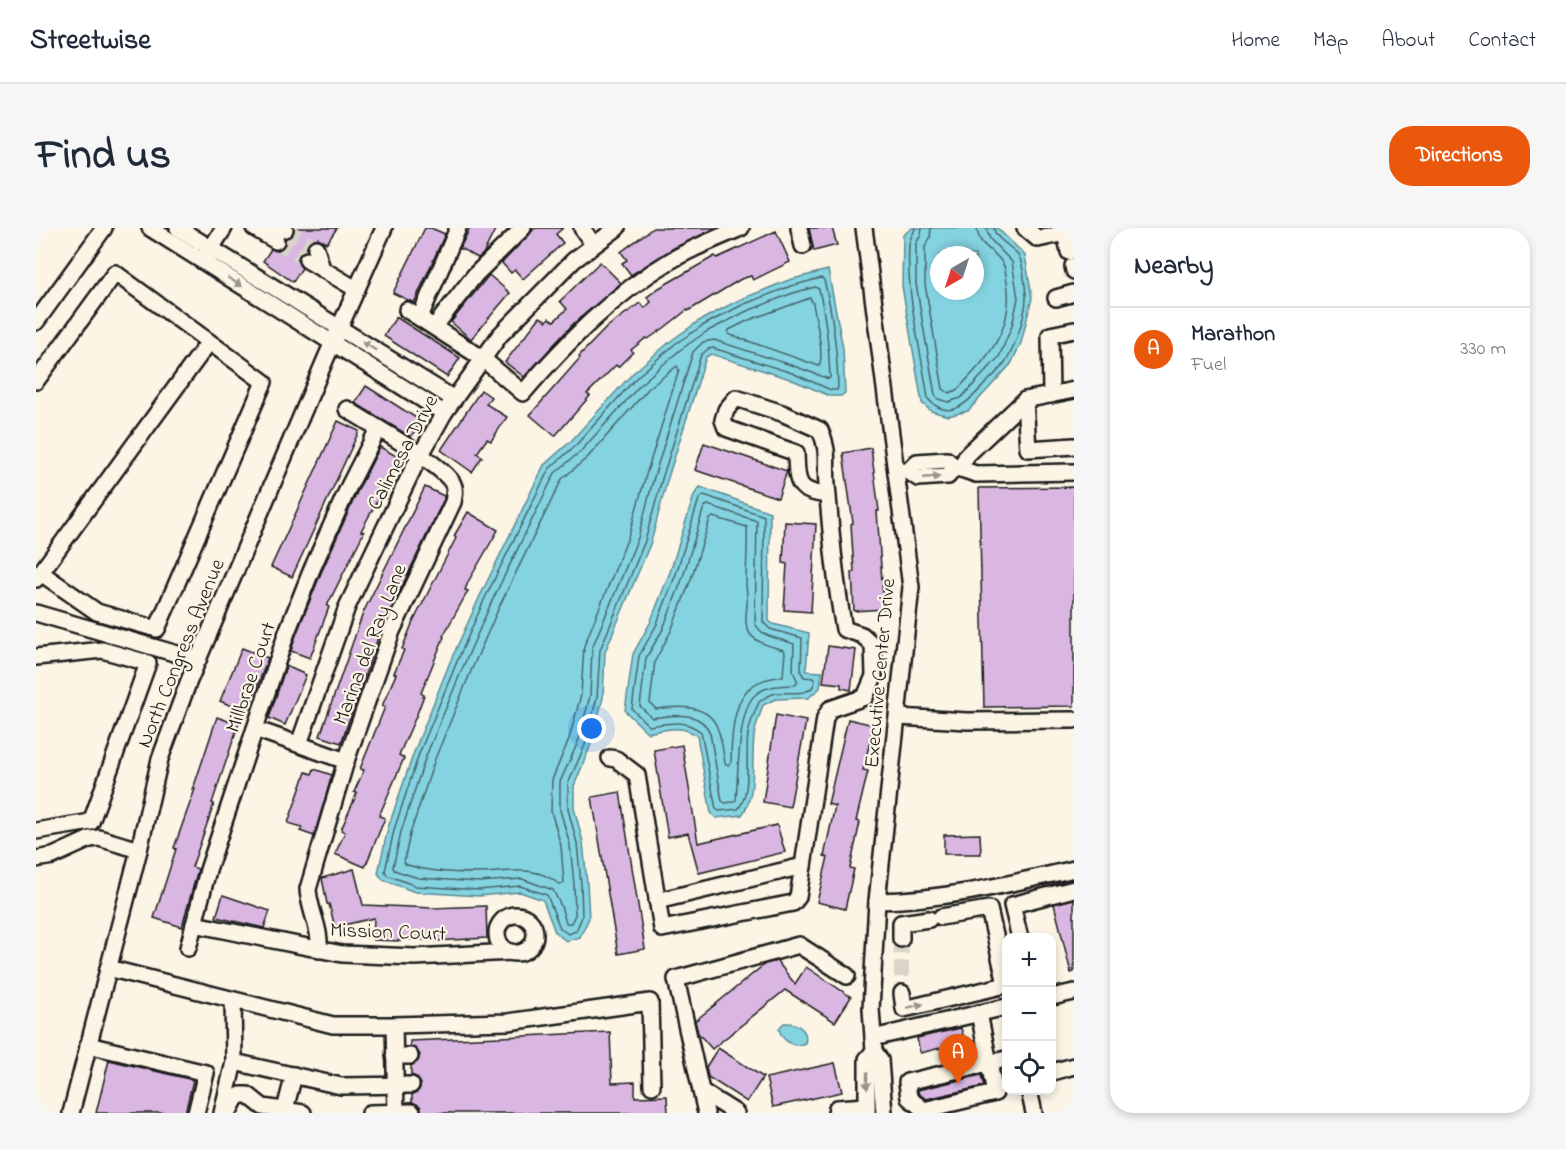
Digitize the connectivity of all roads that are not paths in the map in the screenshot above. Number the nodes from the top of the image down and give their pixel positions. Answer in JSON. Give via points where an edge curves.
{"nodes":[{"id":1,"x":104,"y":228,"type":"edge"},
{"id":2,"x":150,"y":228,"type":"edge"},
{"id":3,"x":178,"y":228,"type":"edge"},
{"id":4,"x":224,"y":228,"type":"edge"},
{"id":5,"x":384,"y":228,"type":"edge"},
{"id":6,"x":458,"y":228,"type":"edge"},
{"id":7,"x":523,"y":228,"type":"edge"},
{"id":8,"x":582,"y":228,"type":"edge"},
{"id":9,"x":617,"y":228,"type":"edge"},
{"id":10,"x":741,"y":228,"type":"edge"},
{"id":11,"x":799,"y":228,"type":"edge"},
{"id":12,"x":864,"y":228,"type":"edge"},
{"id":13,"x":1025,"y":228,"type":"edge"},
{"id":14,"x":1069,"y":232,"type":"edge"},
{"id":15,"x":196,"y":233,"type":"edge"},
{"id":16,"x":593,"y":244,"type":"junction"},
{"id":17,"x":803,"y":246,"type":"dead end"},
{"id":18,"x":207,"y":255,"type":"junction"},
{"id":19,"x":309,"y":258,"type":"tunnel mouth"},
{"id":20,"x":1072,"y":263,"type":"edge"},
{"id":21,"x":356,"y":289,"type":"junction"},
{"id":22,"x":1074,"y":293,"type":"edge"},
{"id":23,"x":1056,"y":298,"type":"dead end"},
{"id":24,"x":36,"y":322,"type":"edge"},
{"id":25,"x":435,"y":326,"type":"junction"},
{"id":26,"x":339,"y":327,"type":"junction"},
{"id":27,"x":1074,"y":330,"type":"edge"},
{"id":28,"x":209,"y":342,"type":"junction"},
{"id":29,"x":332,"y":343,"type":"junction"},
{"id":30,"x":482,"y":358,"type":"junction"},
{"id":31,"x":393,"y":360,"type":"junction"},
{"id":32,"x":384,"y":376,"type":"junction"},
{"id":33,"x":36,"y":381,"type":"edge"},
{"id":34,"x":430,"y":384,"type":"junction"},
{"id":35,"x":1074,"y":390,"type":"edge"},
{"id":36,"x":1051,"y":395,"type":"junction"},
{"id":37,"x":421,"y":399,"type":"junction"},
{"id":38,"x":454,"y":399,"type":"junction"},
{"id":39,"x":1025,"y":400,"type":"junction"},
{"id":40,"x":346,"y":409,"type":"dead end"},
{"id":41,"x":444,"y":413,"type":"junction"},
{"id":42,"x":378,"y":429,"type":"junction"},
{"id":43,"x":1074,"y":446,"type":"edge"},
{"id":44,"x":420,"y":455,"type":"junction"},
{"id":45,"x":957,"y":468,"type":"junction"},
{"id":46,"x":902,"y":472,"type":"junction"},
{"id":47,"x":1074,"y":472,"type":"edge"},
{"id":48,"x":828,"y":495,"type":"junction"},
{"id":49,"x":38,"y":576,"type":"edge"},
{"id":50,"x":36,"y":613,"type":"edge"},
{"id":51,"x":36,"y":657,"type":"edge"},
{"id":52,"x":198,"y":660,"type":"junction"},
{"id":53,"x":874,"y":667,"type":"junction"},
{"id":54,"x":902,"y":671,"type":"junction"},
{"id":55,"x":898,"y":717,"type":"junction"},
{"id":56,"x":1074,"y":720,"type":"edge"},
{"id":57,"x":255,"y":729,"type":"junction"},
{"id":58,"x":299,"y":744,"type":"junction"},
{"id":59,"x":610,"y":758,"type":"dead end"},
{"id":60,"x":346,"y":761,"type":"junction"},
{"id":61,"x":36,"y":831,"type":"edge"},
{"id":62,"x":139,"y":849,"type":"junction"},
{"id":63,"x":36,"y":859,"type":"edge"},
{"id":64,"x":803,"y":866,"type":"junction"},
{"id":65,"x":1074,"y":869,"type":"edge"},
{"id":66,"x":1074,"y":889,"type":"edge"},
{"id":67,"x":972,"y":891,"type":"junction"},
{"id":68,"x":657,"y":901,"type":"junction"},
{"id":69,"x":877,"y":901,"type":"junction"},
{"id":70,"x":976,"y":911,"type":"junction"},
{"id":71,"x":194,"y":924,"type":"junction"},
{"id":72,"x":1019,"y":933,"type":"edge"},
{"id":73,"x":901,"y":939,"type":"tunnel mouth"},
{"id":74,"x":188,"y":948,"type":"dead end"},
{"id":75,"x":319,"y":950,"type":"junction"},
{"id":76,"x":512,"y":952,"type":"dead end"},
{"id":77,"x":1002,"y":966,"type":"edge"},
{"id":78,"x":108,"y":968,"type":"junction"},
{"id":79,"x":847,"y":976,"type":"dead end"},
{"id":80,"x":1002,"y":985,"type":"edge"},
{"id":81,"x":1074,"y":992,"type":"edge"},
{"id":82,"x":903,"y":993,"type":"dead end"},
{"id":83,"x":1056,"y":996,"type":"edge"},
{"id":84,"x":233,"y":1000,"type":"junction"},
{"id":85,"x":1002,"y":1008,"type":"edge"},
{"id":86,"x":979,"y":1013,"type":"junction"},
{"id":87,"x":394,"y":1025,"type":"junction"},
{"id":88,"x":88,"y":1045,"type":"junction"},
{"id":89,"x":874,"y":1045,"type":"junction"},
{"id":90,"x":394,"y":1056,"type":"junction"},
{"id":91,"x":410,"y":1056,"type":"dead end"},
{"id":92,"x":1002,"y":1060,"type":"edge"},
{"id":93,"x":234,"y":1062,"type":"junction"},
{"id":94,"x":990,"y":1063,"type":"junction"},
{"id":95,"x":1074,"y":1066,"type":"edge"},
{"id":96,"x":1056,"y":1071,"type":"edge"},
{"id":97,"x":294,"y":1075,"type":"junction"},
{"id":98,"x":395,"y":1084,"type":"junction"},
{"id":99,"x":411,"y":1085,"type":"dead end"},
{"id":100,"x":652,"y":1086,"type":"dead end"},
{"id":101,"x":701,"y":1091,"type":"junction"},
{"id":102,"x":1030,"y":1095,"type":"edge"},
{"id":103,"x":227,"y":1108,"type":"edge"},
{"id":104,"x":867,"y":1110,"type":"edge"},
{"id":105,"x":260,"y":1111,"type":"edge"},
{"id":106,"x":284,"y":1112,"type":"edge"},
{"id":107,"x":396,"y":1112,"type":"edge"},
{"id":108,"x":412,"y":1112,"type":"dead end"},
{"id":109,"x":71,"y":1113,"type":"edge"},
{"id":110,"x":196,"y":1113,"type":"edge"},
{"id":111,"x":303,"y":1113,"type":"edge"},
{"id":112,"x":370,"y":1113,"type":"edge"},
{"id":113,"x":706,"y":1113,"type":"edge"},
{"id":114,"x":736,"y":1113,"type":"edge"},
{"id":115,"x":836,"y":1113,"type":"edge"},
{"id":116,"x":884,"y":1113,"type":"edge"},
{"id":117,"x":1034,"y":1113,"type":"edge"}],
"edges":[{"from":1,"to":24,"type":"street"},
{"from":2,"to":18,"type":"street"},
{"from":3,"to":15,"type":"street"},
{"from":4,"to":18,"type":"street"},
{"from":5,"to":21,"type":"street","name":"North Congress Avenue"},
{"from":6,"to":25,"type":"street","via":[[413,314]]},
{"from":7,"to":25,"type":"street","via":[[474,275]]},
{"from":8,"to":16,"type":"street"},
{"from":9,"to":16,"type":"street","name":"Calimesa Drive"},
{"from":10,"to":30,"type":"street","via":[[670,261],[626,291],[582,329],[523,393]]},
{"from":11,"to":17,"type":"street"},
{"from":12,"to":46,"type":"street","name":"Executive Center Drive"},
{"from":13,"to":14,"type":"street","via":[[1038,239]]},
{"from":14,"to":20,"type":"street"},
{"from":15,"to":18,"type":"street"},
{"from":16,"to":30,"type":"street","name":"Calimesa Drive","via":[[532,300]]},
{"from":18,"to":26,"type":"street"},
{"from":18,"to":29,"type":"street","one_way":true},
{"from":19,"to":21,"type":"street"},
{"from":21,"to":26,"type":"street","name":"North Congress Avenue"},
{"from":22,"to":23,"type":"street"},
{"from":25,"to":30,"type":"street"},
{"from":26,"to":29,"type":"street","name":"North Congress Avenue"},
{"from":31,"to":26,"type":"street","one_way":true},
{"from":27,"to":36,"type":"street","via":[[1050,335]]},
{"from":28,"to":33,"type":"street","via":[[115,273]]},
{"from":28,"to":49,"type":"street"},
{"from":28,"to":49,"type":"street","via":[[264,382],[157,630],[97,612]]},
{"from":29,"to":32,"type":"street"},
{"from":29,"to":52,"type":"street","name":"North Congress Avenue"},
{"from":30,"to":38,"type":"street","name":"Calimesa Drive"},
{"from":31,"to":32,"type":"street"},
{"from":31,"to":34,"type":"street"},
{"from":32,"to":37,"type":"street"},
{"from":34,"to":37,"type":"street"},
{"from":34,"to":38,"type":"street"},
{"from":35,"to":36,"type":"street"},
{"from":36,"to":39,"type":"street"},
{"from":37,"to":41,"type":"street"},
{"from":38,"to":41,"type":"street","name":"Calimesa Drive"},
{"from":39,"to":43,"type":"street","via":[[1028,449]]},
{"from":39,"to":45,"type":"street"},
{"from":40,"to":42,"type":"street","name":"Marina del Ray Lane"},
{"from":41,"to":44,"type":"street","name":"Calimesa Drive"},
{"from":42,"to":44,"type":"street","name":"Marina del Ray Lane"},
{"from":42,"to":57,"type":"street","name":"Millbrae Court","via":[[312,569]]},
{"from":44,"to":58,"type":"street","name":"Calimesa Drive","via":[[347,607]]},
{"from":44,"to":60,"type":"street","name":"Marina del Ray Lane","via":[[452,482],[453,502],[392,631]]},
{"from":45,"to":46,"type":"street","via":[[947,460],[917,462]]},
{"from":45,"to":47,"type":"street","via":[[976,474]]},
{"from":46,"to":54,"type":"street","name":"Executive Center Drive","via":[[910,587]]},
{"from":48,"to":48,"type":"street","via":[[827,445],[820,430],[736,398],[729,404],[723,420],[726,428],[796,453],[800,485],[812,494]]},
{"from":48,"to":53,"type":"street","via":[[844,629],[862,634],[873,645]]},
{"from":50,"to":52,"type":"street"},
{"from":51,"to":61,"type":"street","via":[[102,650],[148,663],[91,822]]},
{"from":52,"to":62,"type":"street","name":"North Congress Avenue","via":[[160,759]]},
{"from":53,"to":54,"type":"street"},
{"from":53,"to":64,"type":"street","via":[[865,697],[830,709],[825,718]]},
{"from":54,"to":55,"type":"street","name":"Executive Center Drive"},
{"from":55,"to":56,"type":"street"},
{"from":55,"to":69,"type":"street","name":"Executive Center Drive"},
{"from":57,"to":58,"type":"street"},
{"from":57,"to":71,"type":"street","name":"Millbrae Court"},
{"from":58,"to":60,"type":"street"},
{"from":59,"to":68,"type":"street","via":[[637,775]]},
{"from":60,"to":75,"type":"street","name":"Marina del Ray Lane","via":[[308,889],[320,937]]},
{"from":62,"to":63,"type":"street","via":[[99,838]]},
{"from":62,"to":78,"type":"street","name":"North Congress Avenue"},
{"from":64,"to":68,"type":"street"},
{"from":64,"to":68,"type":"street","via":[[798,897],[789,904],[662,929]]},
{"from":65,"to":67,"type":"street"},
{"from":66,"to":72,"type":"street","via":[[1012,905]]},
{"from":67,"to":69,"type":"street"},
{"from":67,"to":70,"type":"street"},
{"from":69,"to":89,"type":"street","name":"Executive Center Drive","via":[[871,1009]]},
{"from":70,"to":73,"type":"street","via":[[901,923]]},
{"from":70,"to":77,"type":"street","via":[[989,909]]},
{"from":71,"to":74,"type":"street","name":"Millbrae Court"},
{"from":71,"to":75,"type":"street","name":"Mission Court"},
{"from":75,"to":76,"type":"street","name":"Mission Court","via":[[415,957]]},
{"from":78,"to":84,"type":"street"},
{"from":78,"to":88,"type":"street","name":"North Congress Avenue"},
{"from":79,"to":101,"type":"street","via":[[799,945],[676,979]]},
{"from":82,"to":80,"type":"street","one_way":true,"via":[[904,1009]]},
{"from":81,"to":83,"type":"street"},
{"from":84,"to":87,"type":"street","via":[[333,1025]]},
{"from":84,"to":93,"type":"street"},
{"from":85,"to":86,"type":"street"},
{"from":86,"to":89,"type":"street"},
{"from":86,"to":94,"type":"street"},
{"from":87,"to":90,"type":"street"},
{"from":87,"to":100,"type":"street","via":[[508,1022],[650,1002]]},
{"from":88,"to":109,"type":"street","name":"North Congress Avenue"},
{"from":88,"to":110,"type":"street","via":[[206,1072]]},
{"from":89,"to":104,"type":"street","name":"Executive Center Drive","one_way":true,"via":[[867,1059]]},
{"from":89,"to":116,"type":"street","name":"Executive Center Drive","via":[[880,1060]]},
{"from":90,"to":91,"type":"street"},
{"from":90,"to":98,"type":"street"},
{"from":92,"to":94,"type":"street"},
{"from":93,"to":97,"type":"street"},
{"from":93,"to":103,"type":"street"},
{"from":94,"to":94,"type":"street","via":[[907,1082],[909,1098],[924,1110],[995,1093]]},
{"from":95,"to":96,"type":"street"},
{"from":97,"to":98,"type":"street","via":[[341,1086]]},
{"from":97,"to":106,"type":"street"},
{"from":98,"to":99,"type":"street"},
{"from":98,"to":107,"type":"street"},
{"from":101,"to":113,"type":"street"},
{"from":101,"to":114,"type":"street"},
{"from":102,"to":117,"type":"street"},
{"from":103,"to":105,"type":"street","via":[[239,1089],[260,1096]]},
{"from":104,"to":115,"type":"street","via":[[837,1108]]},
{"from":105,"to":106,"type":"street"},
{"from":106,"to":111,"type":"street"},
{"from":107,"to":108,"type":"street"},
{"from":107,"to":112,"type":"street"}]}
